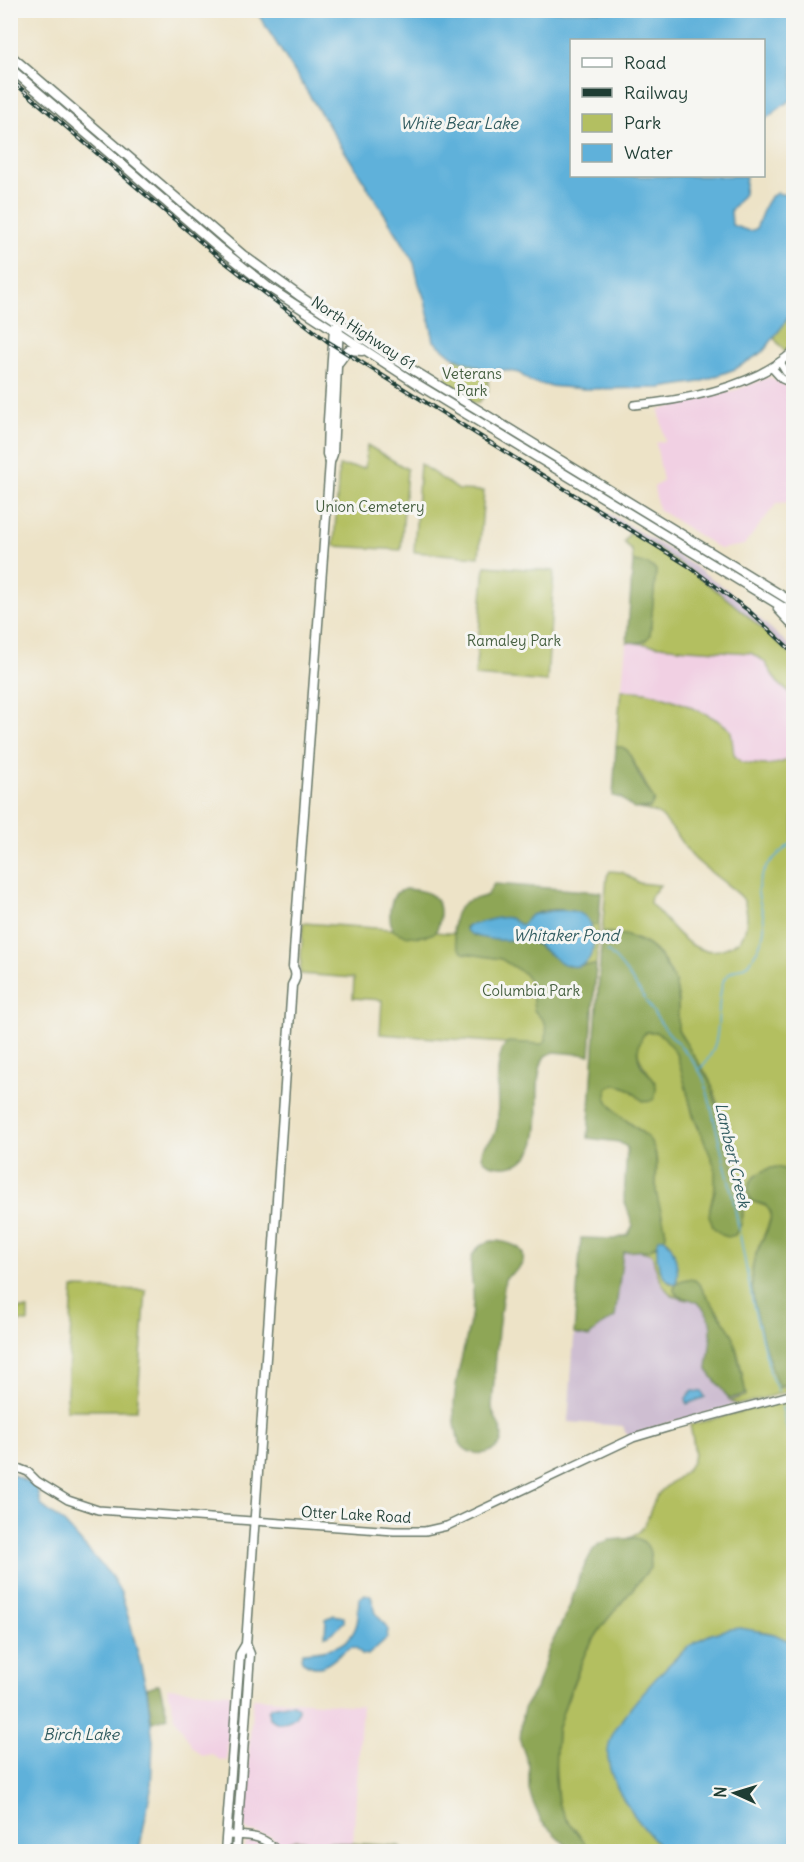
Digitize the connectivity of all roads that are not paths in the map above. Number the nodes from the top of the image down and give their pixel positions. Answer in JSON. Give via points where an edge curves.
{"nodes":[{"id":1,"x":10,"y":55,"type":"edge"},
{"id":2,"x":10,"y":68,"type":"edge"},
{"id":3,"x":337,"y":321,"type":"junction"},
{"id":4,"x":337,"y":333,"type":"junction"},
{"id":5,"x":794,"y":351,"type":"edge"},
{"id":6,"x":366,"y":353,"type":"junction"},
{"id":7,"x":780,"y":362,"type":"junction"},
{"id":8,"x":339,"y":364,"type":"junction"},
{"id":9,"x":772,"y":368,"type":"junction"},
{"id":10,"x":794,"y":378,"type":"edge"},
{"id":11,"x":794,"y":384,"type":"edge"},
{"id":12,"x":634,"y":405,"type":"dead end"},
{"id":13,"x":330,"y":462,"type":"junction"},
{"id":14,"x":770,"y":601,"type":"junction"},
{"id":15,"x":794,"y":603,"type":"edge"},
{"id":16,"x":794,"y":614,"type":"edge"},
{"id":17,"x":794,"y":626,"type":"edge"},
{"id":18,"x":794,"y":1394,"type":"edge"},
{"id":19,"x":10,"y":1465,"type":"edge"},
{"id":20,"x":255,"y":1522,"type":"junction"},
{"id":21,"x":246,"y":1644,"type":"junction"},
{"id":22,"x":227,"y":1835,"type":"junction"},
{"id":23,"x":237,"y":1835,"type":"junction"},
{"id":24,"x":225,"y":1851,"type":"edge"},
{"id":25,"x":236,"y":1851,"type":"edge"},
{"id":26,"x":279,"y":1851,"type":"edge"}],
"edges":[{"from":1,"to":3,"type":"main road","name":"North Highway 61","via":[[243,255]]},
{"from":2,"to":4,"type":"main road","name":"North Highway 61","via":[[237,262]]},
{"from":3,"to":4,"type":"main road"},
{"from":3,"to":15,"type":"main road","name":"North Highway 61"},
{"from":4,"to":6,"type":"main road","name":"North Highway 61"},
{"from":4,"to":8,"type":"main road"},
{"from":4,"to":13,"type":"main road","via":[[328,420]]},
{"from":5,"to":7,"type":"street"},
{"from":6,"to":8,"type":"main road","via":[[349,350]]},
{"from":6,"to":14,"type":"main road","name":"North Highway 61"},
{"from":7,"to":9,"type":"street"},
{"from":7,"to":10,"type":"street"},
{"from":8,"to":13,"type":"main road"},
{"from":9,"to":11,"type":"street","via":[[782,379]]},
{"from":9,"to":12,"type":"street","via":[[717,389]]},
{"from":13,"to":20,"type":"main road","via":[[293,967],[289,971],[292,985]]},
{"from":14,"to":16,"type":"main road","name":"North Highway 61"},
{"from":14,"to":17,"type":"main road"},
{"from":18,"to":20,"type":"street","name":"Otter Lake Road","via":[[630,1440],[437,1529],[398,1532]]},
{"from":19,"to":20,"type":"street","name":"Otter Lake Road","via":[[90,1509]]},
{"from":20,"to":21,"type":"main road"},
{"from":21,"to":22,"type":"main road","via":[[240,1654]]},
{"from":21,"to":23,"type":"main road","via":[[250,1654]]},
{"from":22,"to":23,"type":"street"},
{"from":22,"to":24,"type":"main road"},
{"from":23,"to":25,"type":"main road"},
{"from":23,"to":26,"type":"street","via":[[264,1839]]}]}
